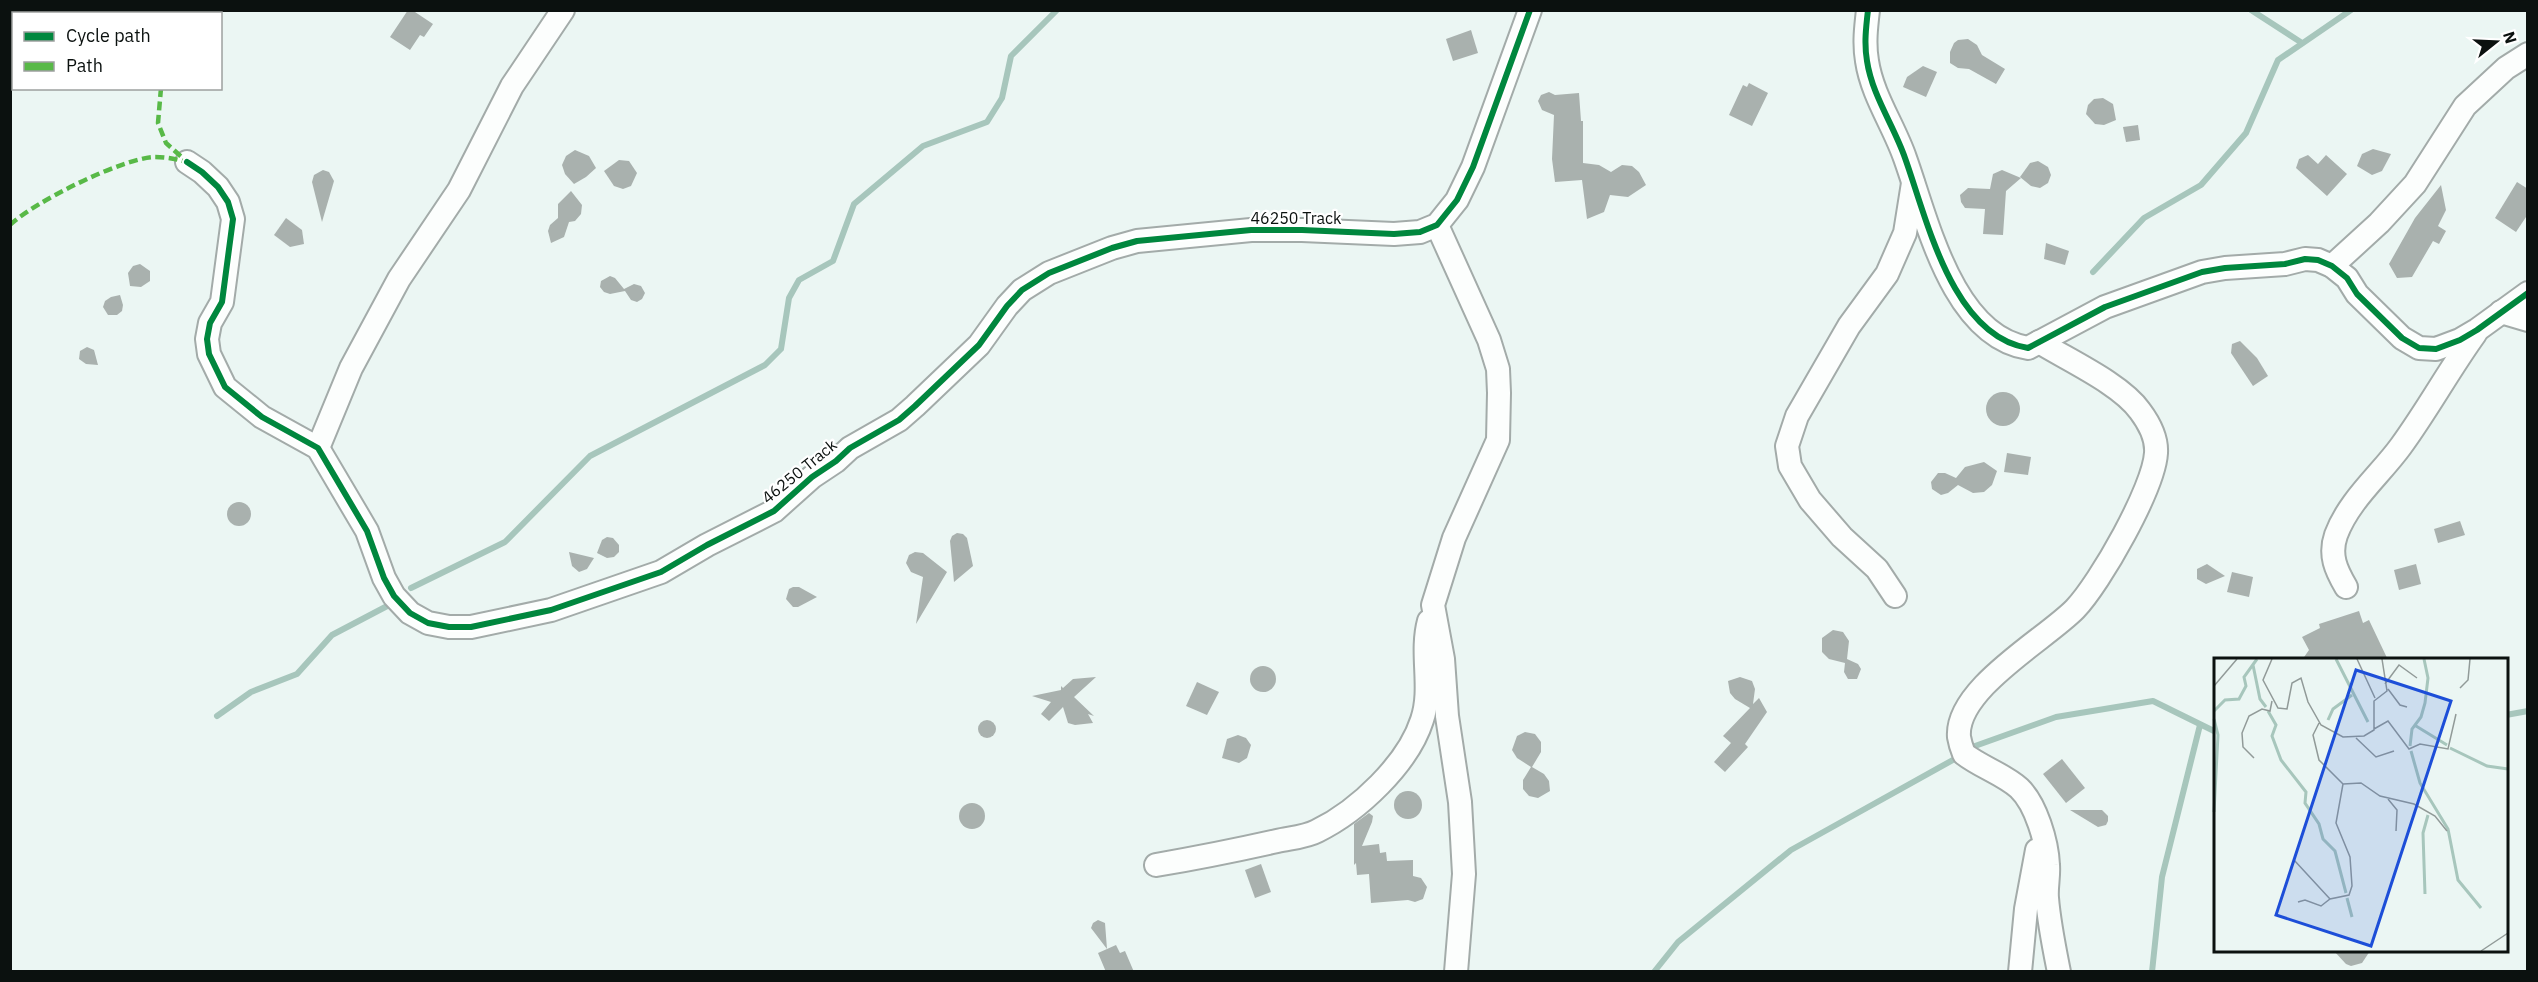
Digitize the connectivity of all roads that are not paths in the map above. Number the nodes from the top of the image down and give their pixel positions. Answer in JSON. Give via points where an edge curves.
{"nodes":[{"id":1,"x":563,"y":10,"type":"edge"},
{"id":2,"x":1530,"y":10,"type":"edge"},
{"id":3,"x":1868,"y":10,"type":"edge"},
{"id":4,"x":2528,"y":54,"type":"edge"},
{"id":5,"x":187,"y":162,"type":"dead end"},
{"id":6,"x":1914,"y":181,"type":"junction"},
{"id":7,"x":1437,"y":225,"type":"junction"},
{"id":8,"x":2332,"y":266,"type":"junction"},
{"id":9,"x":2528,"y":293,"type":"edge"},
{"id":10,"x":2501,"y":312,"type":"junction"},
{"id":11,"x":2528,"y":320,"type":"edge"},
{"id":12,"x":2477,"y":330,"type":"junction"},
{"id":13,"x":2039,"y":342,"type":"junction"},
{"id":14,"x":318,"y":448,"type":"junction"},
{"id":15,"x":2346,"y":587,"type":"dead end"},
{"id":16,"x":1895,"y":597,"type":"dead end"},
{"id":17,"x":1433,"y":605,"type":"junction"},
{"id":18,"x":2039,"y":821,"type":"junction"},
{"id":19,"x":1156,"y":865,"type":"dead end"},
{"id":20,"x":1456,"y":972,"type":"edge"},
{"id":21,"x":2020,"y":972,"type":"edge"},
{"id":22,"x":2059,"y":972,"type":"edge"}],
"edges":[{"from":1,"to":14,"type":"street","via":[[512,86],[459,190],[399,279],[351,368]]},
{"from":2,"to":7,"type":"street","via":[[1473,167],[1457,201]]},
{"from":3,"to":6,"type":"street","via":[[1865,38],[1871,79]]},
{"from":4,"to":8,"type":"street","via":[[2506,68],[2465,106],[2415,184]]},
{"from":5,"to":14,"type":"street","via":[[218,187],[233,219],[222,302],[210,323],[207,339],[216,370],[225,387],[262,417]]},
{"from":6,"to":13,"type":"street","via":[[1937,251],[1957,292],[1974,314],[2014,346],[2028,348]]},
{"from":6,"to":16,"type":"street","via":[[1905,233],[1887,274],[1849,326],[1797,416],[1787,446],[1790,466],[1810,500],[1877,569]]},
{"from":7,"to":14,"type":"street","name":"46250 Track","via":[[1420,232],[1394,234],[1251,230],[1137,241],[1049,273],[1022,290],[979,345],[899,420],[850,448],[774,512],[662,572],[507,621],[449,627],[428,623],[410,613],[394,596],[367,531]]},
{"from":7,"to":17,"type":"street","via":[[1489,340],[1498,369],[1499,393],[1498,440],[1454,538]]},
{"from":8,"to":12,"type":"street","via":[[2347,278],[2381,320],[2419,348],[2442,347]]},
{"from":8,"to":13,"type":"street","via":[[2305,259],[2202,272],[2105,307]]},
{"from":9,"to":10,"type":"street"},
{"from":10,"to":11,"type":"street"},
{"from":10,"to":12,"type":"street"},
{"from":12,"to":15,"type":"street","via":[[2405,441],[2347,512],[2333,551],[2334,567]]},
{"from":13,"to":18,"type":"street","via":[[2089,371],[2139,409],[2152,429],[2156,452],[2142,496],[2097,582],[2074,609],[2008,662],[1979,691],[1963,717],[1959,735],[1964,754],[2021,790]]},
{"from":17,"to":19,"type":"street","via":[[1426,632],[1427,691],[1422,720],[1408,751],[1355,807],[1316,832]]},
{"from":17,"to":20,"type":"street","via":[[1460,802],[1464,874]]},
{"from":18,"to":21,"type":"street"},
{"from":18,"to":22,"type":"street","via":[[2048,864],[2048,906]]}]}
